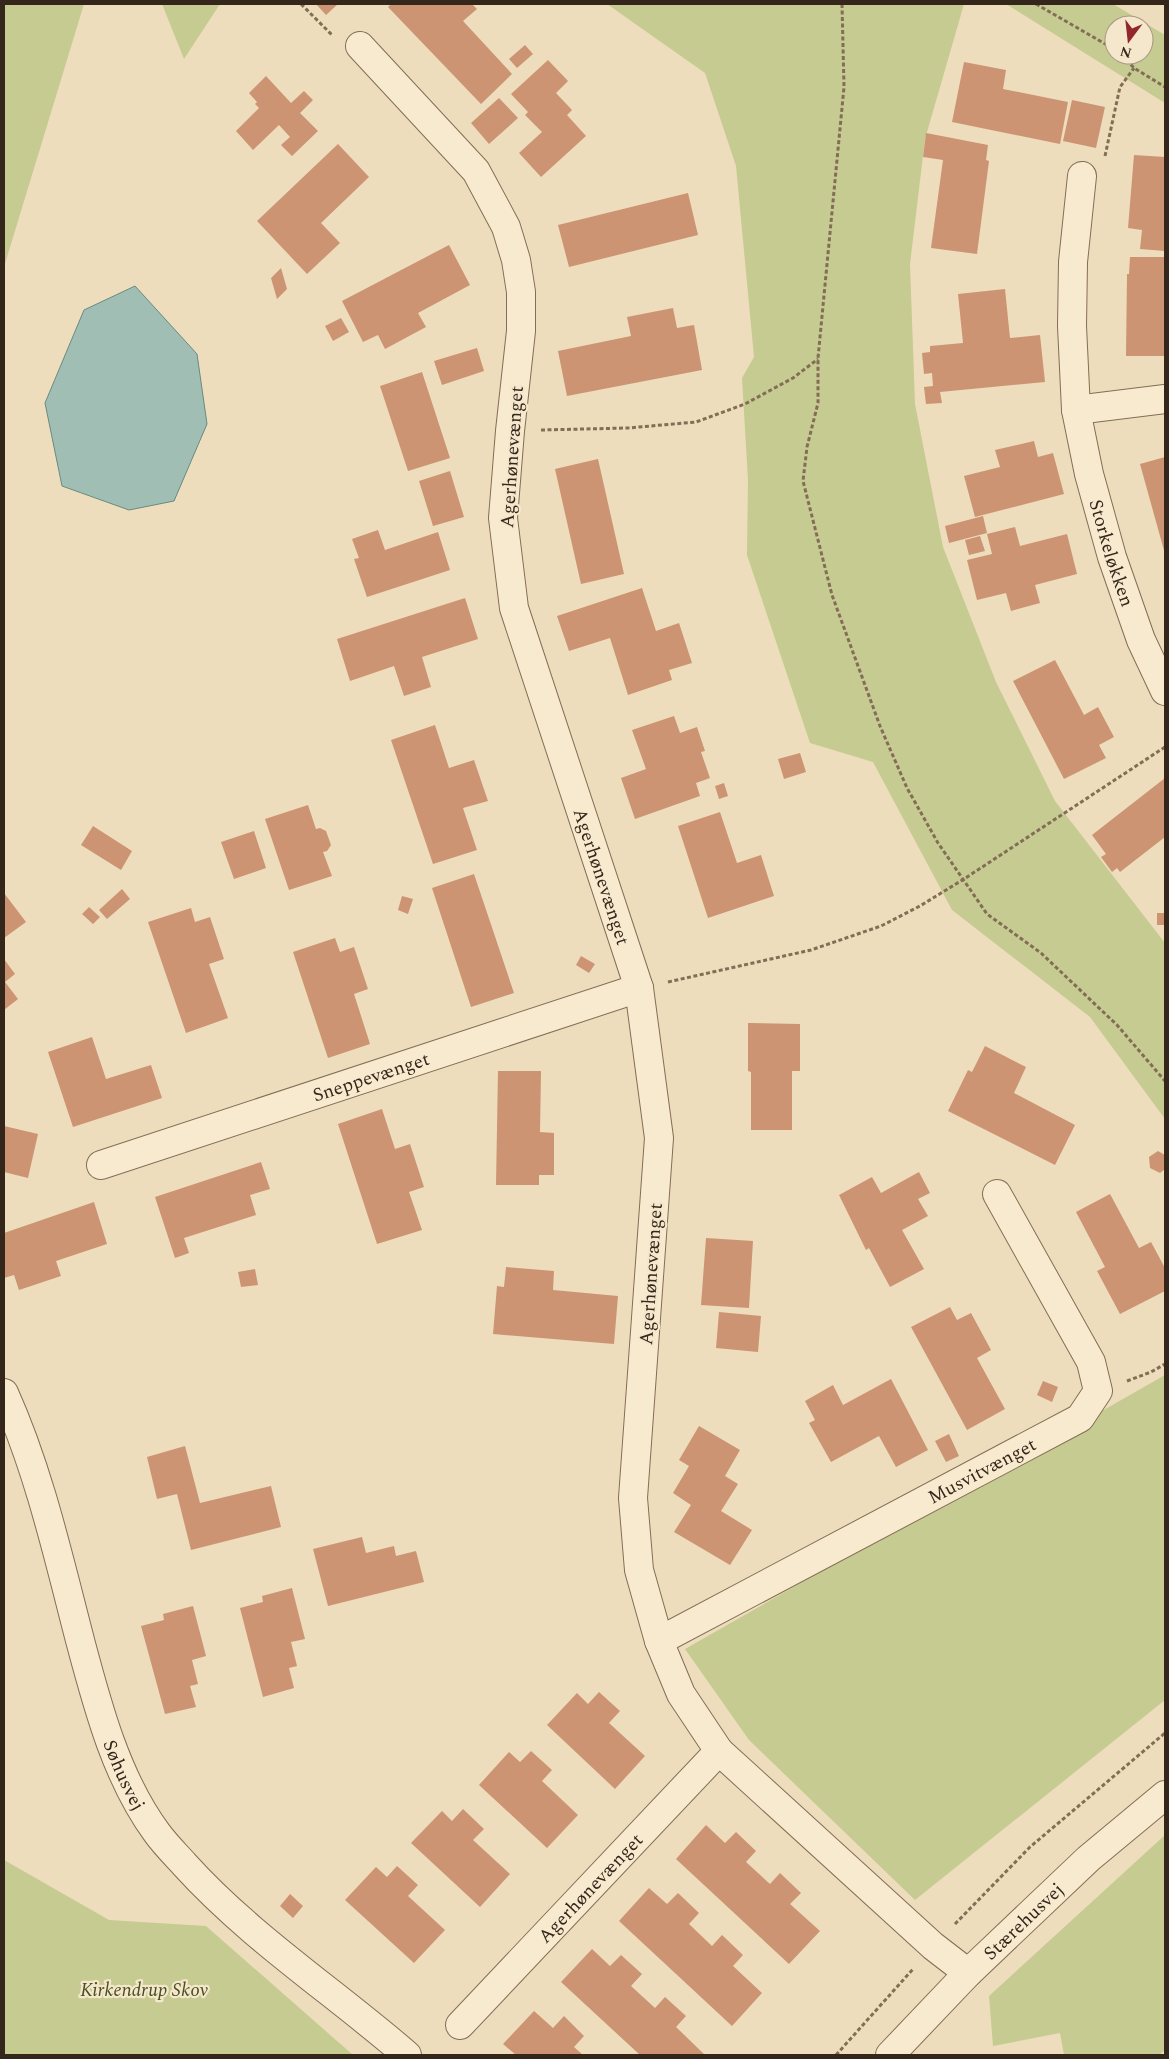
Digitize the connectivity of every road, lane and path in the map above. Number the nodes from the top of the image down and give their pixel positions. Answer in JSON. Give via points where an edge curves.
{"nodes":[{"id":1,"x":301,"y":4,"type":"edge"},
{"id":2,"x":842,"y":4,"type":"edge"},
{"id":3,"x":1036,"y":4,"type":"edge"},
{"id":4,"x":1104,"y":43,"type":"edge"},
{"id":5,"x":360,"y":46,"type":"joint"},
{"id":6,"x":1131,"y":65,"type":"edge"},
{"id":7,"x":1134,"y":68,"type":"junction"},
{"id":8,"x":1165,"y":87,"type":"edge"},
{"id":9,"x":1082,"y":176,"type":"joint"},
{"id":10,"x":818,"y":358,"type":"junction"},
{"id":11,"x":1165,"y":399,"type":"edge"},
{"id":12,"x":1076,"y":410,"type":"junction"},
{"id":13,"x":510,"y":430,"type":"junction"},
{"id":14,"x":1165,"y":691,"type":"edge"},
{"id":15,"x":1165,"y":747,"type":"edge"},
{"id":16,"x":964,"y":879,"type":"junction"},
{"id":17,"x":640,"y":988,"type":"junction"},
{"id":18,"x":1165,"y":1081,"type":"edge"},
{"id":19,"x":101,"y":1165,"type":"dead end"},
{"id":20,"x":997,"y":1194,"type":"dead end"},
{"id":21,"x":1165,"y":1364,"type":"edge"},
{"id":22,"x":1098,"y":1391,"type":"junction"},
{"id":23,"x":4,"y":1393,"type":"edge"},
{"id":24,"x":659,"y":1641,"type":"junction"},
{"id":25,"x":1165,"y":1733,"type":"edge"},
{"id":26,"x":719,"y":1751,"type":"junction"},
{"id":27,"x":1165,"y":1796,"type":"edge"},
{"id":28,"x":933,"y":1946,"type":"junction"},
{"id":29,"x":968,"y":1973,"type":"junction"},
{"id":30,"x":460,"y":2025,"type":"dead end"},
{"id":31,"x":407,"y":2055,"type":"edge"},
{"id":32,"x":836,"y":2055,"type":"edge"},
{"id":33,"x":890,"y":2055,"type":"edge"}],
"edges":[{"from":1,"to":5,"type":"path","via":[[343,46]]},
{"from":2,"to":10,"type":"path","via":[[844,88]]},
{"from":3,"to":4,"type":"path"},
{"from":5,"to":13,"type":"street","name":"Agerhønevænget","via":[[476,171],[506,228],[521,292],[522,331]]},
{"from":6,"to":7,"type":"path"},
{"from":7,"to":8,"type":"path"},
{"from":7,"to":9,"type":"path","via":[[1120,87],[1101,175]]},
{"from":9,"to":12,"type":"street","name":"Storkeløkken","via":[[1073,262]]},
{"from":10,"to":13,"type":"path","via":[[793,378],[745,404],[696,422],[628,428]]},
{"from":10,"to":16,"type":"path","via":[[818,403],[803,481],[832,595],[880,726],[907,788],[938,843]]},
{"from":11,"to":12,"type":"street"},
{"from":12,"to":14,"type":"street","name":"Storkeløkken","via":[[1089,474],[1112,557],[1141,640]]},
{"from":13,"to":17,"type":"street","name":"Agerhønevænget","via":[[503,518],[514,608]]},
{"from":15,"to":16,"type":"path"},
{"from":16,"to":17,"type":"path","via":[[920,906],[872,929],[811,950]]},
{"from":16,"to":18,"type":"path","via":[[987,914],[1062,973],[1117,1025]]},
{"from":17,"to":19,"type":"street","name":"Sneppevænget"},
{"from":17,"to":24,"type":"street","name":"Agerhønevænget","via":[[659,1138],[633,1498],[639,1570]]},
{"from":20,"to":22,"type":"street","via":[[1091,1362]]},
{"from":21,"to":22,"type":"path","via":[[1152,1372]]},
{"from":22,"to":24,"type":"street","name":"Musvitvænget","via":[[1080,1418]]},
{"from":23,"to":31,"type":"street","name":"Søhusvej","via":[[48,1518],[99,1711],[124,1778],[157,1833],[200,1882],[249,1928]]},
{"from":24,"to":26,"type":"street","name":"Agerhønevænget","via":[[681,1694]]},
{"from":25,"to":28,"type":"path","via":[[1030,1847]]},
{"from":26,"to":28,"type":"street","name":"Agerhønevænget"},
{"from":26,"to":30,"type":"street","name":"Agerhønevænget"},
{"from":27,"to":29,"type":"street","name":"Stærehusvej","via":[[1088,1859]]},
{"from":28,"to":29,"type":"street","name":"Agerhønevænget"},
{"from":28,"to":32,"type":"path"},
{"from":29,"to":33,"type":"street","name":"Stærehusvej"}]}
